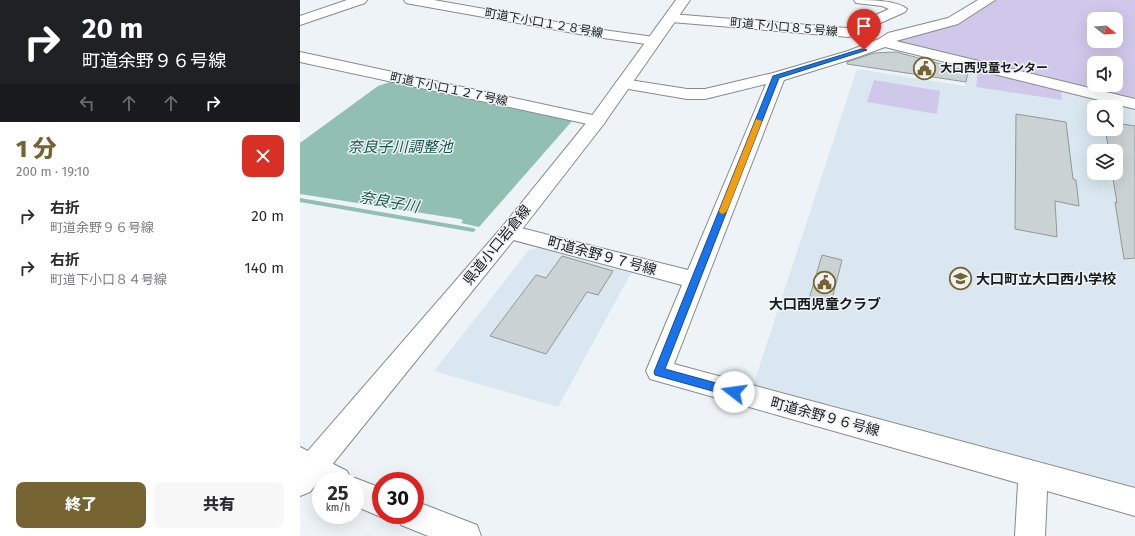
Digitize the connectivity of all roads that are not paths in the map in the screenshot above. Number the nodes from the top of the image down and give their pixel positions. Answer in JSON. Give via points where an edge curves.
{"nodes":[{"id":1,"x":360,"y":0,"type":"edge"},
{"id":2,"x":411,"y":0,"type":"edge"},
{"id":3,"x":683,"y":0,"type":"edge"},
{"id":4,"x":861,"y":0,"type":"edge"},
{"id":5,"x":988,"y":0,"type":"edge"},
{"id":6,"x":671,"y":18,"type":"junction"},
{"id":7,"x":300,"y":21,"type":"edge"},
{"id":8,"x":654,"y":41,"type":"junction"},
{"id":9,"x":884,"y":42,"type":"junction"},
{"id":10,"x":300,"y":57,"type":"edge"},
{"id":11,"x":776,"y":76,"type":"junction"},
{"id":12,"x":623,"y":84,"type":"junction"},
{"id":13,"x":1135,"y":104,"type":"edge"},
{"id":14,"x":597,"y":120,"type":"junction"},
{"id":15,"x":509,"y":232,"type":"junction"},
{"id":16,"x":696,"y":280,"type":"junction"},
{"id":17,"x":304,"y":470,"type":"edge"},
{"id":18,"x":1033,"y":474,"type":"junction"},
{"id":19,"x":1135,"y":502,"type":"edge"},
{"id":20,"x":424,"y":520,"type":"edge"},
{"id":21,"x":466,"y":536,"type":"edge"},
{"id":22,"x":1030,"y":536,"type":"edge"}],
"edges":[{"from":1,"to":7,"type":"street"},
{"from":2,"to":8,"type":"street","name":"町道下小口１２８号線"},
{"from":3,"to":6,"type":"street","name":"県道小口岩倉線"},
{"from":4,"to":6,"type":"street","name":"町道下小口８５号線","via":[[885,2],[900,9],[849,33]]},
{"from":5,"to":9,"type":"street","via":[[953,21],[893,36]]},
{"from":6,"to":8,"type":"street","name":"県道小口岩倉線"},
{"from":8,"to":12,"type":"street","name":"県道小口岩倉線"},
{"from":9,"to":11,"type":"street","via":[[853,54]]},
{"from":9,"to":13,"type":"street"},
{"from":10,"to":14,"type":"street","name":"町道下小口１２７号線"},
{"from":11,"to":12,"type":"street","via":[[698,94]]},
{"from":11,"to":16,"type":"street","name":"町道余野９６号線"},
{"from":12,"to":14,"type":"street","name":"県道小口岩倉線"},
{"from":14,"to":15,"type":"street","name":"県道小口岩倉線"},
{"from":15,"to":16,"type":"street","name":"町道余野９７号線"},
{"from":15,"to":17,"type":"street","name":"県道小口岩倉線"},
{"from":16,"to":18,"type":"street","name":"町道余野９６号線","via":[[659,372]]},
{"from":18,"to":19,"type":"street","name":"町道余野９６号線"},
{"from":18,"to":22,"type":"street"},
{"from":20,"to":21,"type":"street"}]}
